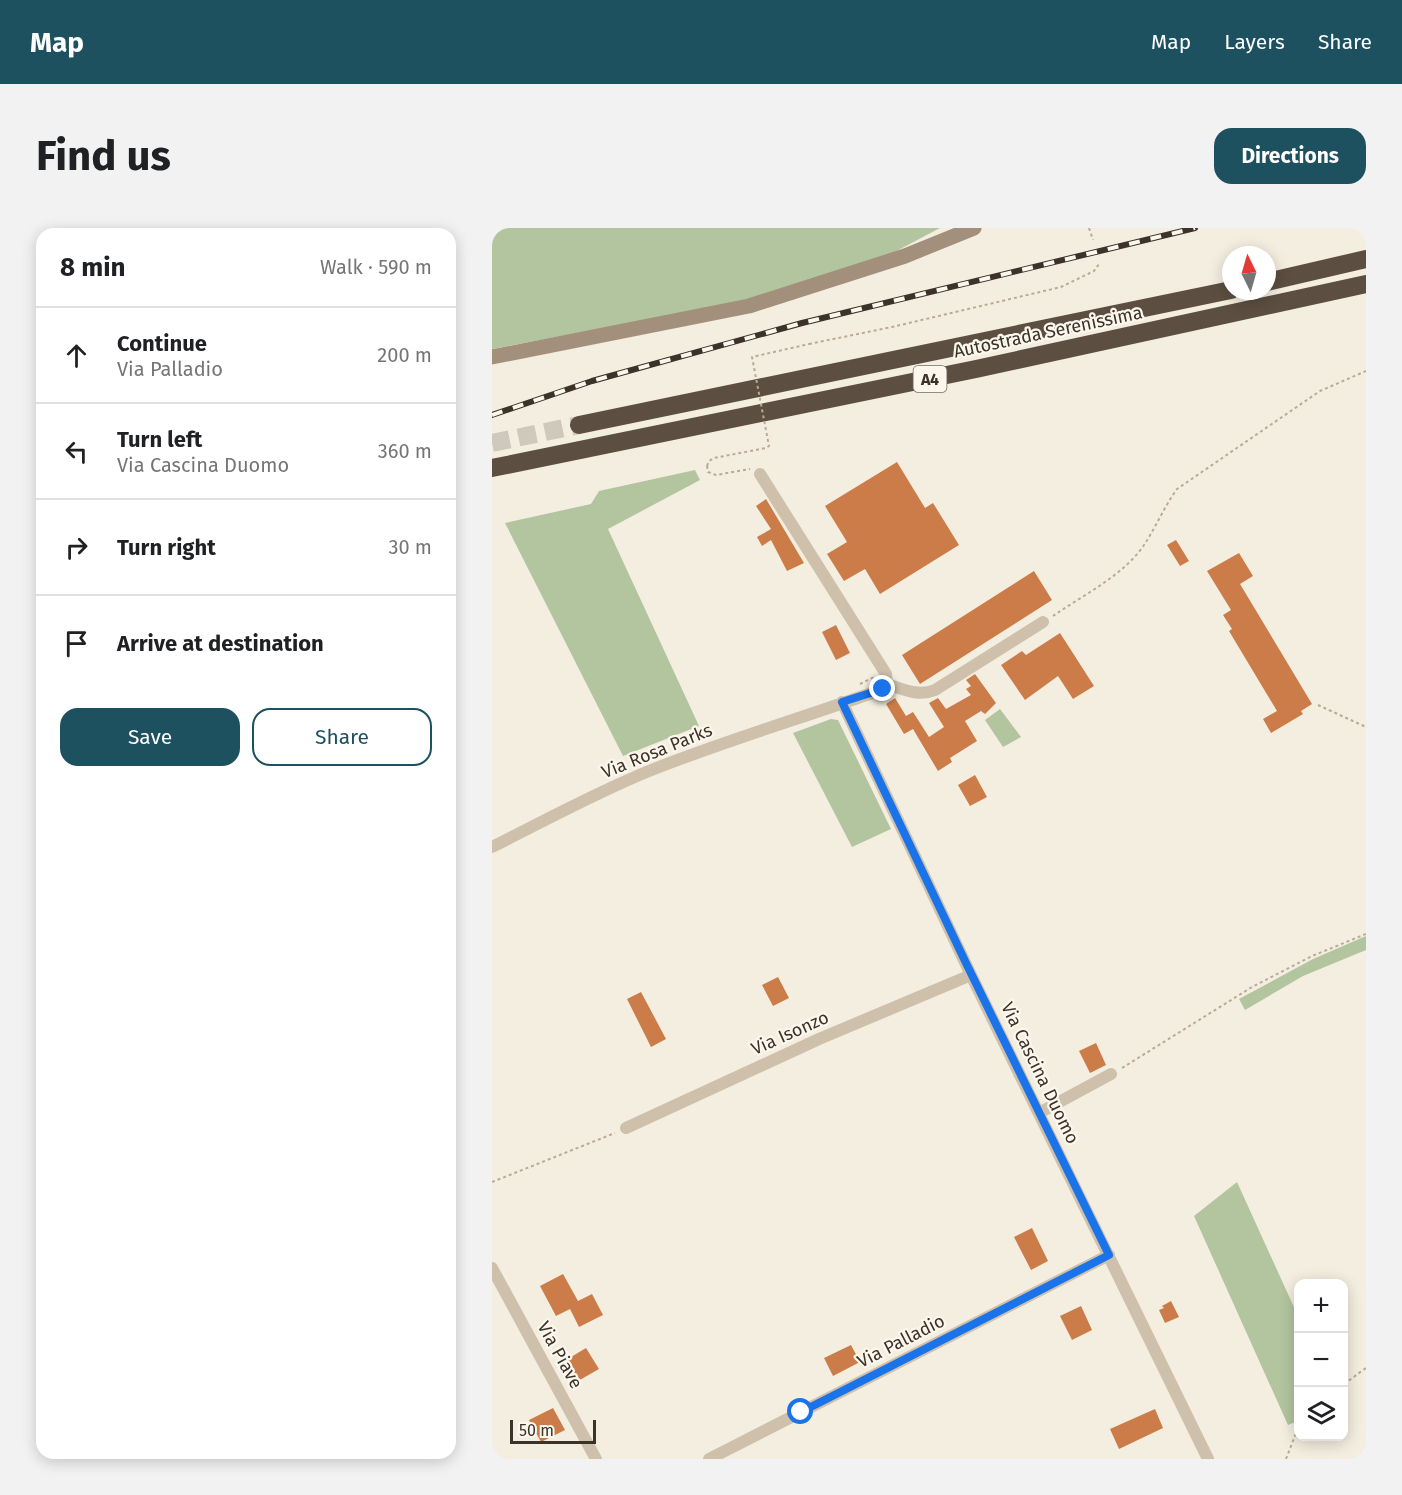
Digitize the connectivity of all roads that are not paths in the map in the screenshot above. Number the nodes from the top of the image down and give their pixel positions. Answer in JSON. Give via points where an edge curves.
{"nodes":[{"id":1,"x":959,"y":228,"type":"edge"},
{"id":2,"x":975,"y":228,"type":"edge"},
{"id":3,"x":905,"y":256,"type":"junction"},
{"id":4,"x":1366,"y":260,"type":"edge"},
{"id":5,"x":1276,"y":280,"type":"edge"},
{"id":6,"x":1366,"y":284,"type":"edge"},
{"id":7,"x":1222,"y":292,"type":"edge"},
{"id":8,"x":492,"y":357,"type":"edge"},
{"id":9,"x":579,"y":425,"type":"tunnel mouth"},
{"id":10,"x":492,"y":468,"type":"edge"},
{"id":11,"x":759,"y":471,"type":"road end"},
{"id":12,"x":1043,"y":622,"type":"road end"},
{"id":13,"x":882,"y":680,"type":"junction"},
{"id":14,"x":842,"y":702,"type":"junction"},
{"id":15,"x":492,"y":847,"type":"edge"},
{"id":16,"x":972,"y":975,"type":"junction"},
{"id":17,"x":1112,"y":1074,"type":"road end"},
{"id":18,"x":1040,"y":1113,"type":"junction"},
{"id":19,"x":626,"y":1128,"type":"road end"},
{"id":20,"x":1109,"y":1255,"type":"junction"},
{"id":21,"x":492,"y":1268,"type":"edge"},
{"id":22,"x":596,"y":1459,"type":"edge"},
{"id":23,"x":709,"y":1459,"type":"edge"},
{"id":24,"x":1208,"y":1459,"type":"edge"}],
"edges":[{"from":1,"to":3,"type":"street"},
{"from":2,"to":3,"type":"street"},
{"from":3,"to":8,"type":"street","via":[[749,306]]},
{"from":4,"to":5,"type":"highway"},
{"from":6,"to":10,"type":"highway","name":"Autostrada Serenissima","number":"A4"},
{"from":7,"to":9,"type":"highway","name":"Autostrada Serenissima","number":"A4"},
{"from":11,"to":13,"type":"street","via":[[886,674]]},
{"from":12,"to":13,"type":"street","via":[[926,694]]},
{"from":13,"to":14,"type":"street","name":"Via Rosa Parks","via":[[883,689]]},
{"from":14,"to":15,"type":"street","name":"Via Rosa Parks","via":[[648,771]]},
{"from":14,"to":16,"type":"street","name":"Via Cascina Duomo"},
{"from":16,"to":18,"type":"street","name":"Via Cascina Duomo"},
{"from":16,"to":19,"type":"street","name":"Via Isonzo","via":[[819,1039]]},
{"from":17,"to":18,"type":"street"},
{"from":18,"to":20,"type":"street","name":"Via Cascina Duomo"},
{"from":20,"to":23,"type":"street","name":"Via Palladio"},
{"from":20,"to":24,"type":"street","name":"Via Cascina Duomo"},
{"from":21,"to":22,"type":"street","name":"Via Piave"}]}
